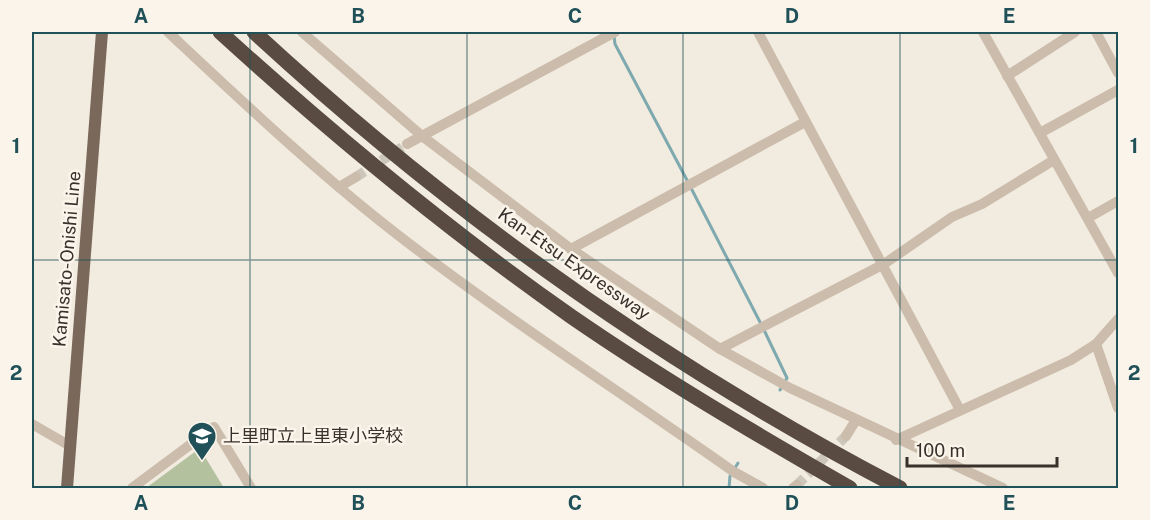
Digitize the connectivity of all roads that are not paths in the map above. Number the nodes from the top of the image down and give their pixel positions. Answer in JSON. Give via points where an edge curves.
{"nodes":[{"id":1,"x":102,"y":32,"type":"edge"},
{"id":2,"x":168,"y":32,"type":"edge"},
{"id":3,"x":220,"y":32,"type":"edge"},
{"id":4,"x":254,"y":32,"type":"edge"},
{"id":5,"x":302,"y":32,"type":"edge"},
{"id":6,"x":758,"y":32,"type":"edge"},
{"id":7,"x":983,"y":32,"type":"edge"},
{"id":8,"x":1075,"y":32,"type":"edge"},
{"id":9,"x":1096,"y":32,"type":"edge"},
{"id":10,"x":610,"y":33,"type":"edge"},
{"id":11,"x":1119,"y":73,"type":"edge"},
{"id":12,"x":1007,"y":76,"type":"junction"},
{"id":13,"x":1119,"y":90,"type":"edge"},
{"id":14,"x":805,"y":122,"type":"junction"},
{"id":15,"x":1040,"y":133,"type":"junction"},
{"id":16,"x":422,"y":136,"type":"junction"},
{"id":17,"x":407,"y":144,"type":"tunnel mouth"},
{"id":18,"x":1054,"y":160,"type":"junction"},
{"id":19,"x":356,"y":177,"type":"tunnel mouth"},
{"id":20,"x":339,"y":187,"type":"junction"},
{"id":21,"x":1119,"y":201,"type":"edge"},
{"id":22,"x":1088,"y":218,"type":"junction"},
{"id":23,"x":571,"y":249,"type":"junction"},
{"id":24,"x":884,"y":264,"type":"junction"},
{"id":25,"x":1119,"y":273,"type":"edge"},
{"id":26,"x":1119,"y":319,"type":"edge"},
{"id":27,"x":1096,"y":344,"type":"junction"},
{"id":28,"x":720,"y":349,"type":"junction"},
{"id":29,"x":1119,"y":408,"type":"edge"},
{"id":30,"x":960,"y":410,"type":"junction"},
{"id":31,"x":856,"y":420,"type":"junction"},
{"id":32,"x":32,"y":424,"type":"edge"},
{"id":33,"x":846,"y":436,"type":"tunnel mouth"},
{"id":34,"x":896,"y":440,"type":"junction"},
{"id":35,"x":70,"y":446,"type":"junction"},
{"id":36,"x":67,"y":489,"type":"edge"},
{"id":37,"x":132,"y":489,"type":"edge"},
{"id":38,"x":252,"y":489,"type":"edge"},
{"id":39,"x":764,"y":489,"type":"edge"},
{"id":40,"x":850,"y":489,"type":"edge"},
{"id":41,"x":900,"y":489,"type":"edge"},
{"id":42,"x":1003,"y":489,"type":"edge"}],
"edges":[{"from":1,"to":35,"type":"main road","name":"Kamisato-Onishi Line"},
{"from":2,"to":20,"type":"street"},
{"from":3,"to":40,"type":"highway","via":[[345,142],[547,298],[677,386]]},
{"from":4,"to":41,"type":"highway","name":"Kan-Etsu Expressway","via":[[433,185],[587,299],[735,395]]},
{"from":5,"to":16,"type":"street"},
{"from":6,"to":14,"type":"street"},
{"from":7,"to":12,"type":"street"},
{"from":8,"to":12,"type":"street"},
{"from":9,"to":11,"type":"street"},
{"from":10,"to":16,"type":"street"},
{"from":12,"to":15,"type":"street"},
{"from":13,"to":15,"type":"street"},
{"from":14,"to":23,"type":"street"},
{"from":14,"to":24,"type":"street"},
{"from":15,"to":18,"type":"street"},
{"from":16,"to":17,"type":"street"},
{"from":16,"to":23,"type":"street"},
{"from":18,"to":22,"type":"street"},
{"from":18,"to":24,"type":"street","via":[[982,204],[952,217]]},
{"from":19,"to":20,"type":"street"},
{"from":20,"to":39,"type":"street","via":[[503,314]]},
{"from":21,"to":22,"type":"street"},
{"from":22,"to":25,"type":"street"},
{"from":23,"to":28,"type":"street"},
{"from":24,"to":28,"type":"street"},
{"from":24,"to":30,"type":"street"},
{"from":26,"to":27,"type":"street"},
{"from":27,"to":29,"type":"street"},
{"from":27,"to":30,"type":"street","via":[[1071,360]]},
{"from":28,"to":31,"type":"street"},
{"from":30,"to":34,"type":"street"},
{"from":31,"to":33,"type":"street"},
{"from":31,"to":34,"type":"street"},
{"from":32,"to":35,"type":"street"},
{"from":34,"to":42,"type":"street"},
{"from":35,"to":36,"type":"main road","name":"Kamisato-Onishi Line"},
{"from":37,"to":38,"type":"street","via":[[214,427]]}]}
